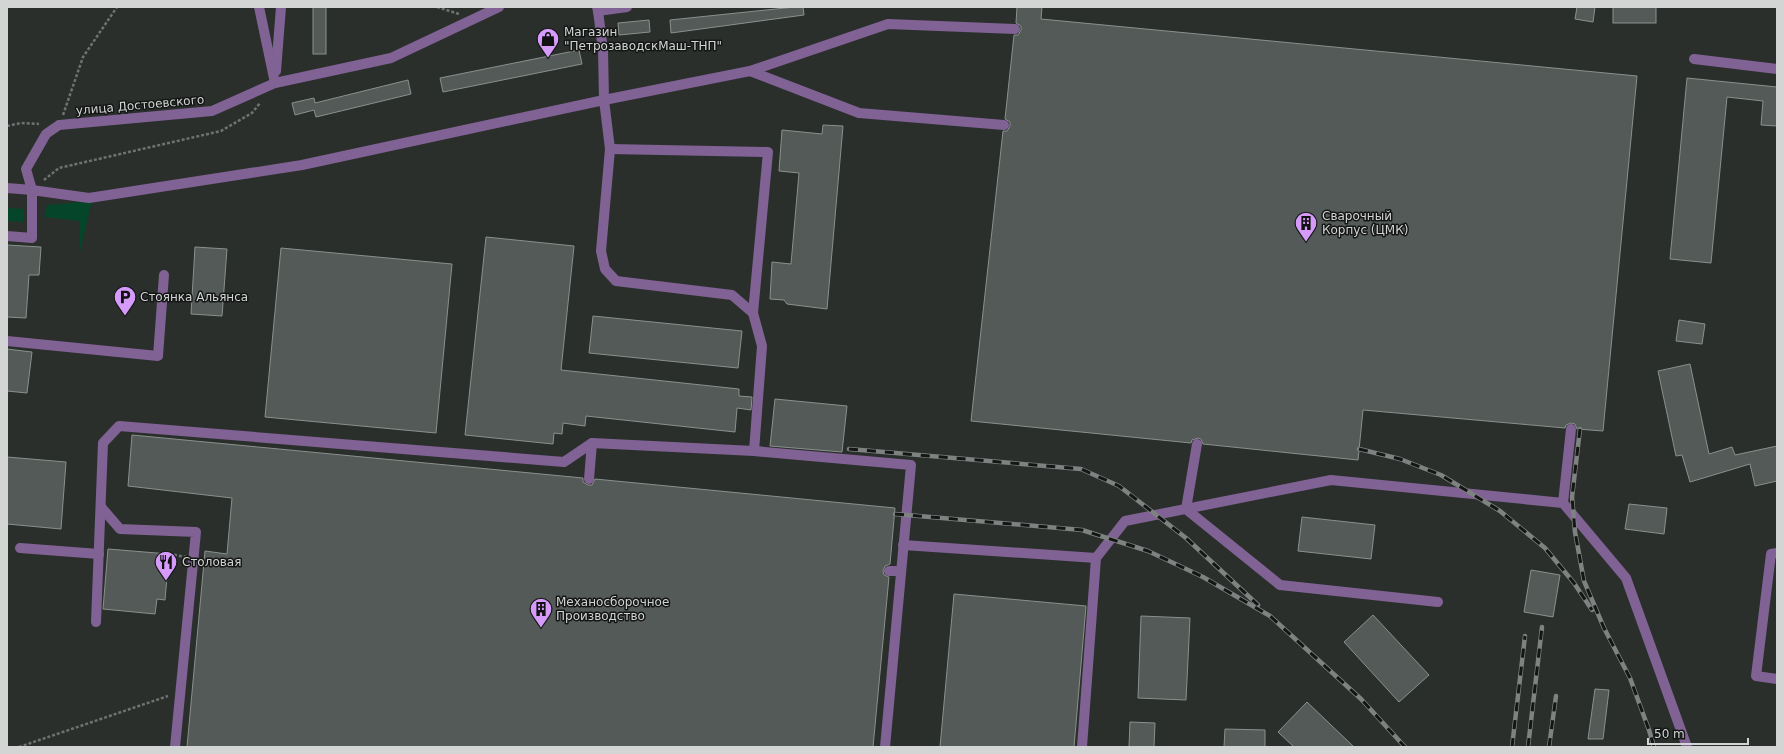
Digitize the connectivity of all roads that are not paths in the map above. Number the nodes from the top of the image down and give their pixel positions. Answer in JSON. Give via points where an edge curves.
{"nodes":[{"id":1,"x":259,"y":7,"type":"edge"},
{"id":2,"x":281,"y":7,"type":"edge"},
{"id":3,"x":499,"y":7,"type":"edge"},
{"id":4,"x":627,"y":7,"type":"edge"},
{"id":5,"x":597,"y":9,"type":"edge"},
{"id":6,"x":1014,"y":29,"type":"dead end"},
{"id":7,"x":1694,"y":59,"type":"dead end"},
{"id":8,"x":1777,"y":69,"type":"edge"},
{"id":9,"x":750,"y":71,"type":"junction"},
{"id":10,"x":275,"y":83,"type":"junction"},
{"id":11,"x":604,"y":100,"type":"junction"},
{"id":12,"x":1004,"y":125,"type":"dead end"},
{"id":13,"x":610,"y":149,"type":"junction"},
{"id":14,"x":7,"y":188,"type":"edge"},
{"id":15,"x":32,"y":190,"type":"junction"},
{"id":16,"x":7,"y":236,"type":"edge"},
{"id":17,"x":164,"y":275,"type":"dead end"},
{"id":18,"x":753,"y":313,"type":"junction"},
{"id":19,"x":7,"y":341,"type":"edge"},
{"id":20,"x":1571,"y":429,"type":"dead end"},
{"id":21,"x":592,"y":443,"type":"junction"},
{"id":22,"x":1197,"y":444,"type":"dead end"},
{"id":23,"x":754,"y":451,"type":"junction"},
{"id":24,"x":589,"y":479,"type":"dead end"},
{"id":25,"x":1563,"y":503,"type":"junction"},
{"id":26,"x":101,"y":508,"type":"junction"},
{"id":27,"x":1186,"y":509,"type":"junction"},
{"id":28,"x":903,"y":545,"type":"junction"},
{"id":29,"x":20,"y":548,"type":"dead end"},
{"id":30,"x":1777,"y":553,"type":"edge"},
{"id":31,"x":99,"y":554,"type":"junction"},
{"id":32,"x":1096,"y":558,"type":"junction"},
{"id":33,"x":889,"y":571,"type":"dead end"},
{"id":34,"x":901,"y":571,"type":"junction"},
{"id":35,"x":1438,"y":602,"type":"dead end"},
{"id":36,"x":96,"y":622,"type":"dead end"},
{"id":37,"x":1777,"y":679,"type":"edge"},
{"id":38,"x":175,"y":747,"type":"edge"},
{"id":39,"x":885,"y":747,"type":"edge"},
{"id":40,"x":1082,"y":747,"type":"edge"},
{"id":41,"x":1687,"y":747,"type":"edge"}],
"edges":[{"from":1,"to":10,"type":"street"},
{"from":2,"to":10,"type":"street"},
{"from":3,"to":10,"type":"street","name":"улица Достоевского","via":[[391,58]]},
{"from":4,"to":5,"type":"street"},
{"from":5,"to":11,"type":"street","via":[[603,50]]},
{"from":6,"to":9,"type":"street","via":[[888,24]]},
{"from":7,"to":8,"type":"street"},
{"from":9,"to":11,"type":"street"},
{"from":9,"to":12,"type":"street","via":[[859,113]]},
{"from":10,"to":15,"type":"street","name":"улица Достоевского","via":[[212,111],[59,126],[46,134],[26,168]]},
{"from":11,"to":13,"type":"street"},
{"from":11,"to":15,"type":"street","via":[[295,166],[89,198]]},
{"from":13,"to":18,"type":"street","via":[[601,251],[605,269],[616,281],[732,295]]},
{"from":13,"to":18,"type":"street","via":[[768,152]]},
{"from":14,"to":15,"type":"street"},
{"from":15,"to":16,"type":"street","via":[[32,238]]},
{"from":17,"to":19,"type":"street","via":[[158,356]]},
{"from":18,"to":23,"type":"street","via":[[762,346]]},
{"from":20,"to":25,"type":"street"},
{"from":21,"to":23,"type":"street"},
{"from":21,"to":24,"type":"street"},
{"from":21,"to":26,"type":"street","via":[[564,462],[119,426],[103,443]]},
{"from":22,"to":27,"type":"street"},
{"from":23,"to":28,"type":"street","via":[[911,465]]},
{"from":25,"to":27,"type":"street","via":[[1331,480]]},
{"from":25,"to":41,"type":"street","via":[[1626,578]]},
{"from":26,"to":31,"type":"street"},
{"from":26,"to":38,"type":"street","via":[[120,529],[196,532]]},
{"from":27,"to":32,"type":"street","via":[[1125,521]]},
{"from":27,"to":35,"type":"street","via":[[1280,586]]},
{"from":28,"to":32,"type":"street"},
{"from":28,"to":34,"type":"street"},
{"from":29,"to":31,"type":"street"},
{"from":30,"to":37,"type":"street","via":[[1771,554],[1756,676]]},
{"from":31,"to":36,"type":"street"},
{"from":32,"to":40,"type":"street"},
{"from":33,"to":34,"type":"street"},
{"from":34,"to":39,"type":"street"}]}
